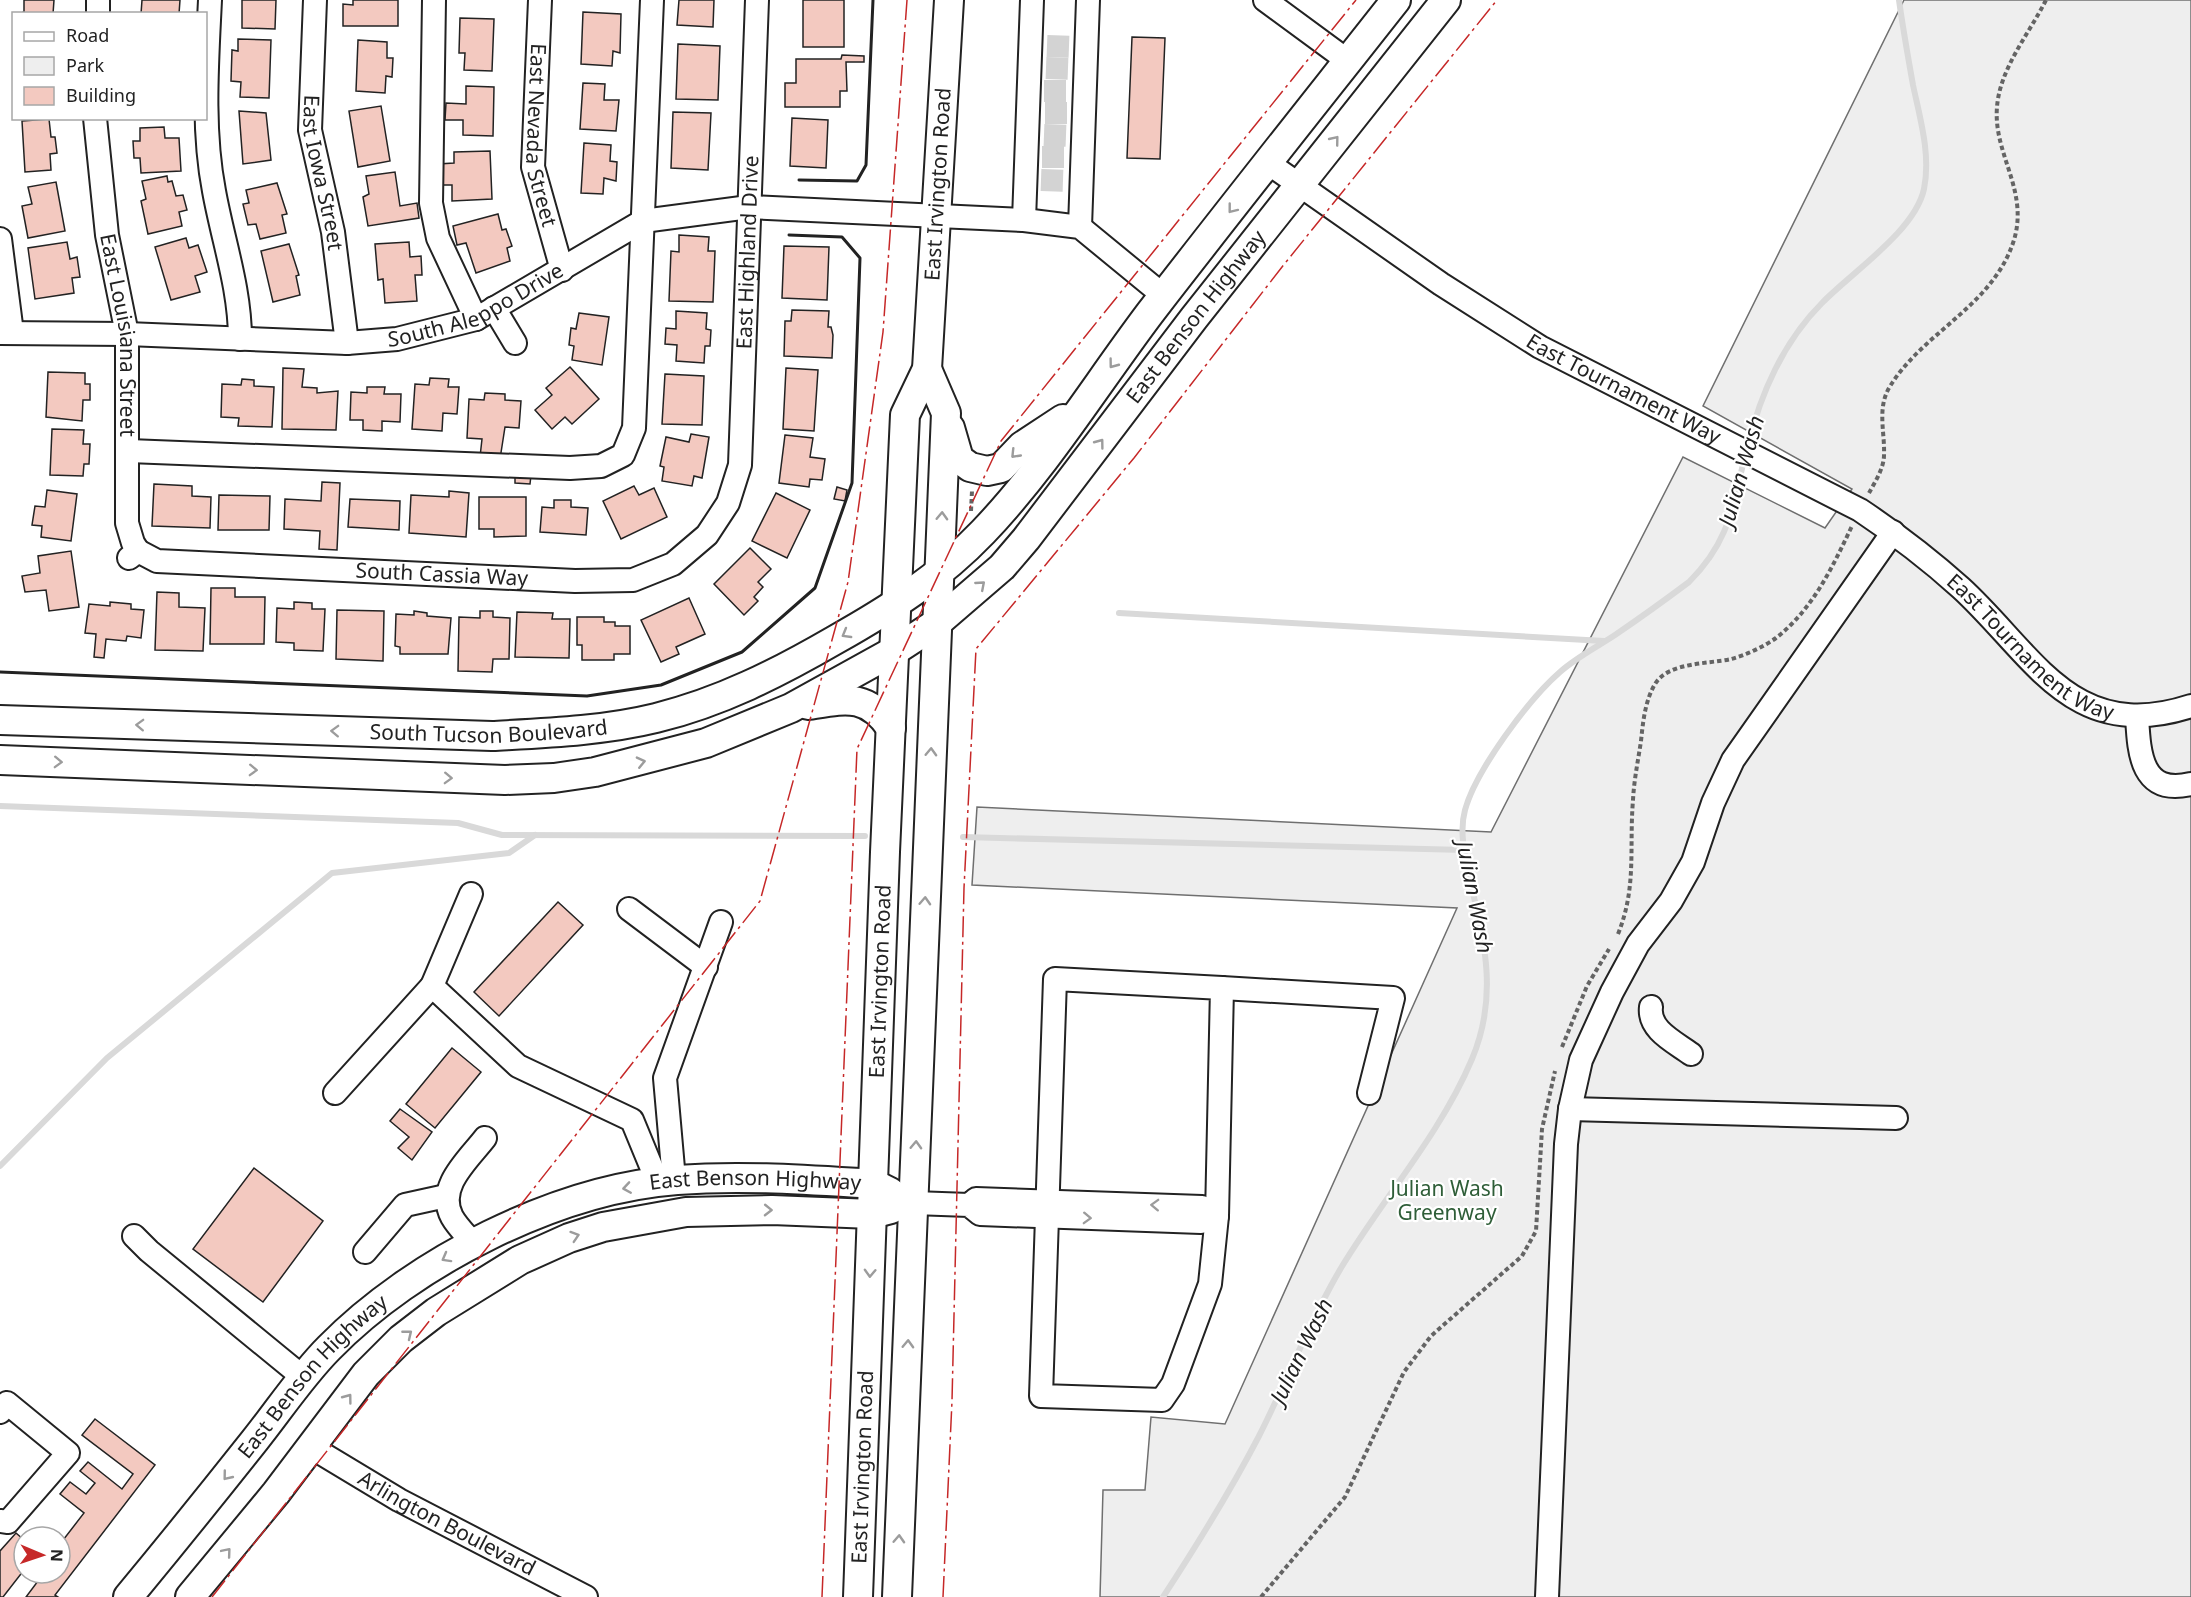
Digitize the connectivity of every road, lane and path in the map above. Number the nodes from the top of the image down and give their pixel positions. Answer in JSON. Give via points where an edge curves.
{"nodes":[{"id":1,"x":210,"y":0,"type":"edge"},
{"id":2,"x":315,"y":0,"type":"edge"},
{"id":3,"x":434,"y":0,"type":"edge"},
{"id":4,"x":540,"y":0,"type":"edge"},
{"id":5,"x":652,"y":0,"type":"edge"},
{"id":6,"x":757,"y":0,"type":"edge"},
{"id":7,"x":949,"y":0,"type":"edge"},
{"id":8,"x":1032,"y":0,"type":"edge"},
{"id":9,"x":1088,"y":0,"type":"edge"},
{"id":10,"x":1265,"y":0,"type":"edge"},
{"id":11,"x":1396,"y":0,"type":"edge"},
{"id":12,"x":1446,"y":0,"type":"edge"},
{"id":13,"x":2046,"y":0,"type":"edge"},
{"id":14,"x":1348,"y":61,"type":"junction"},
{"id":15,"x":207,"y":74,"type":"edge"},
{"id":16,"x":207,"y":112,"type":"edge"},
{"id":17,"x":95,"y":120,"type":"edge"},
{"id":18,"x":1268,"y":163,"type":"junction"},
{"id":19,"x":1299,"y":186,"type":"junction"},
{"id":20,"x":749,"y":207,"type":"junction"},
{"id":21,"x":936,"y":215,"type":"junction"},
{"id":22,"x":1024,"y":220,"type":"junction"},
{"id":23,"x":643,"y":221,"type":"junction"},
{"id":24,"x":1080,"y":227,"type":"junction"},
{"id":25,"x":0,"y":239,"type":"edge"},
{"id":26,"x":562,"y":270,"type":"junction"},
{"id":27,"x":1164,"y":296,"type":"junction"},
{"id":28,"x":485,"y":314,"type":"junction"},
{"id":29,"x":6,"y":333,"type":"edge"},
{"id":30,"x":127,"y":334,"type":"junction"},
{"id":31,"x":240,"y":339,"type":"junction"},
{"id":32,"x":347,"y":343,"type":"junction"},
{"id":33,"x":515,"y":343,"type":"dead end"},
{"id":34,"x":927,"y":369,"type":"junction"},
{"id":35,"x":1080,"y":408,"type":"junction"},
{"id":36,"x":946,"y":413,"type":"junction"},
{"id":37,"x":129,"y":452,"type":"junction"},
{"id":38,"x":972,"y":490,"type":"dead end"},
{"id":39,"x":728,"y":503,"type":"joint"},
{"id":40,"x":1860,"y":510,"type":"junction"},
{"id":41,"x":971,"y":511,"type":"dead end"},
{"id":42,"x":1893,"y":532,"type":"junction"},
{"id":43,"x":134,"y":554,"type":"joint"},
{"id":44,"x":939,"y":574,"type":"junction"},
{"id":45,"x":896,"y":605,"type":"junction"},
{"id":46,"x":937,"y":623,"type":"junction"},
{"id":47,"x":894,"y":651,"type":"junction"},
{"id":48,"x":2191,"y":706,"type":"edge"},
{"id":49,"x":791,"y":708,"type":"junction"},
{"id":50,"x":2137,"y":716,"type":"junction"},
{"id":51,"x":0,"y":720,"type":"edge"},
{"id":52,"x":891,"y":728,"type":"junction"},
{"id":53,"x":0,"y":760,"type":"edge"},
{"id":54,"x":2191,"y":784,"type":"edge"},
{"id":55,"x":471,"y":894,"type":"dead end"},
{"id":56,"x":629,"y":909,"type":"dead end"},
{"id":57,"x":721,"y":922,"type":"dead end"},
{"id":58,"x":1617,"y":936,"type":"dead end"},
{"id":59,"x":1611,"y":946,"type":"dead end"},
{"id":60,"x":706,"y":967,"type":"junction"},
{"id":61,"x":432,"y":986,"type":"junction"},
{"id":62,"x":1222,"y":988,"type":"junction"},
{"id":63,"x":1651,"y":1007,"type":"dead end"},
{"id":64,"x":1560,"y":1053,"type":"dead end"},
{"id":65,"x":1691,"y":1054,"type":"dead end"},
{"id":66,"x":1557,"y":1065,"type":"dead end"},
{"id":67,"x":335,"y":1093,"type":"dead end"},
{"id":68,"x":1369,"y":1093,"type":"dead end"},
{"id":69,"x":1570,"y":1110,"type":"junction"},
{"id":70,"x":1896,"y":1118,"type":"dead end"},
{"id":71,"x":485,"y":1138,"type":"dead end"},
{"id":72,"x":666,"y":1181,"type":"junction"},
{"id":73,"x":874,"y":1184,"type":"junction"},
{"id":74,"x":446,"y":1196,"type":"junction"},
{"id":75,"x":914,"y":1203,"type":"junction"},
{"id":76,"x":1049,"y":1209,"type":"junction"},
{"id":77,"x":873,"y":1214,"type":"junction"},
{"id":78,"x":1216,"y":1216,"type":"junction"},
{"id":79,"x":134,"y":1236,"type":"dead end"},
{"id":80,"x":473,"y":1243,"type":"junction"},
{"id":81,"x":365,"y":1252,"type":"dead end"},
{"id":82,"x":304,"y":1378,"type":"junction"},
{"id":83,"x":0,"y":1412,"type":"edge"},
{"id":84,"x":311,"y":1447,"type":"junction"},
{"id":85,"x":0,"y":1521,"type":"edge"},
{"id":86,"x":128,"y":1597,"type":"edge"},
{"id":87,"x":190,"y":1597,"type":"edge"},
{"id":88,"x":586,"y":1597,"type":"edge"},
{"id":89,"x":858,"y":1597,"type":"edge"},
{"id":90,"x":897,"y":1597,"type":"edge"},
{"id":91,"x":1261,"y":1597,"type":"edge"},
{"id":92,"x":1547,"y":1597,"type":"edge"}],
"edges":[{"from":1,"to":15,"type":"street"},
{"from":2,"to":32,"type":"street","name":"East Iowa Street","via":[[310,130],[333,232]]},
{"from":3,"to":28,"type":"street","via":[[431,202],[438,238]]},
{"from":4,"to":26,"type":"street","name":"East Nevada Street","via":[[533,167]]},
{"from":5,"to":23,"type":"street"},
{"from":6,"to":20,"type":"street","name":"East Highland Drive"},
{"from":7,"to":21,"type":"main road","name":"East Irvington Road"},
{"from":8,"to":22,"type":"street","via":[[1038,57],[1036,124],[1033,180]]},
{"from":9,"to":24,"type":"street","via":[[1079,80],[1076,181]]},
{"from":10,"to":14,"type":"street"},
{"from":11,"to":14,"type":"main road","name":"East Benson Highway"},
{"from":19,"to":12,"type":"main road","name":"East Benson Highway","one_way":true},
{"from":13,"to":40,"type":"path","via":[[2007,70],[1997,105],[1997,129],[2016,189],[2018,215],[2014,240],[1984,292],[1906,364],[1888,389],[1882,404],[1884,457]]},
{"from":14,"to":18,"type":"main road","name":"East Benson Highway"},
{"from":16,"to":31,"type":"street","via":[[213,189],[240,305]]},
{"from":17,"to":30,"type":"street","name":"East Louisiana Street","via":[[106,235]]},
{"from":18,"to":19,"type":"street","name":"East Tournament Way"},
{"from":18,"to":27,"type":"main road","name":"East Benson Highway","one_way":true},
{"from":19,"to":40,"type":"street","name":"East Tournament Way","via":[[1540,347]]},
{"from":46,"to":19,"type":"main road","name":"East Benson Highway","one_way":true,"via":[[1002,567],[1026,539]]},
{"from":20,"to":21,"type":"street","name":"South Aleppo Drive"},
{"from":20,"to":23,"type":"street","name":"South Aleppo Drive"},
{"from":20,"to":39,"type":"street","name":"East Highland Drive","via":[[740,465]]},
{"from":21,"to":22,"type":"street","name":"South Aleppo Drive"},
{"from":21,"to":34,"type":"main road","name":"East Irvington Road"},
{"from":22,"to":24,"type":"street","name":"South Aleppo Drive"},
{"from":23,"to":26,"type":"street","name":"South Aleppo Drive"},
{"from":23,"to":37,"type":"street","via":[[634,428],[623,455],[602,466]]},
{"from":24,"to":27,"type":"street"},
{"from":25,"to":29,"type":"street"},
{"from":26,"to":28,"type":"street","name":"South Aleppo Drive"},
{"from":27,"to":35,"type":"main road","name":"East Benson Highway","one_way":true},
{"from":28,"to":32,"type":"street","name":"South Aleppo Drive","via":[[397,339]]},
{"from":28,"to":33,"type":"street"},
{"from":29,"to":30,"type":"street","name":"South Aleppo Drive"},
{"from":30,"to":31,"type":"street","name":"South Aleppo Drive"},
{"from":30,"to":37,"type":"street","name":"East Louisiana Street"},
{"from":31,"to":32,"type":"street","name":"South Aleppo Drive"},
{"from":34,"to":36,"type":"main road","name":"East Irvington Road"},
{"from":34,"to":45,"type":"main road","name":"East Irvington Road","via":[[905,415]]},
{"from":35,"to":36,"type":"main road","one_way":true,"via":[[1022,446],[1001,468],[987,471],[959,459]]},
{"from":35,"to":44,"type":"main road","name":"East Benson Highway","via":[[983,531]]},
{"from":44,"to":36,"type":"main road","name":"East Irvington Road","one_way":true},
{"from":37,"to":43,"type":"street","name":"East Louisiana Street","via":[[127,523]]},
{"from":38,"to":41,"type":"path"},
{"from":39,"to":43,"type":"street","name":"South Cassia Way","via":[[707,535],[673,564],[633,580],[157,561]]},
{"from":40,"to":42,"type":"street","name":"East Tournament Way"},
{"from":40,"to":58,"type":"path","via":[[1805,611],[1776,638],[1733,658],[1670,672],[1656,682],[1645,712],[1633,800],[1628,909]]},
{"from":42,"to":50,"type":"street","name":"East Tournament Way","via":[[1962,590],[2047,679],[2075,699]]},
{"from":42,"to":69,"type":"street","via":[[1733,760],[1693,862],[1671,901],[1638,944],[1612,992],[1581,1060]]},
{"from":44,"to":45,"type":"main road","name":"South Tucson Boulevard"},
{"from":44,"to":46,"type":"main road","name":"East Irvington Road"},
{"from":45,"to":47,"type":"main road","name":"East Irvington Road"},
{"from":45,"to":51,"type":"main road","name":"South Tucson Boulevard","one_way":true,"via":[[779,673],[731,694],[654,718],[593,728],[492,736]]},
{"from":46,"to":47,"type":"main road","name":"South Tucson Boulevard"},
{"from":75,"to":46,"type":"main road","name":"East Irvington Road","one_way":true},
{"from":47,"to":49,"type":"main road","name":"South Tucson Boulevard"},
{"from":47,"to":52,"type":"main road","name":"East Irvington Road"},
{"from":48,"to":50,"type":"street","name":"East Tournament Way","via":[[2164,715]]},
{"from":49,"to":52,"type":"main road","via":[[843,699],[858,701],[880,712]]},
{"from":53,"to":49,"type":"main road","name":"South Tucson Boulevard","one_way":true,"via":[[505,780],[554,778],[663,756]]},
{"from":50,"to":54,"type":"street","via":[[2144,768],[2155,779],[2169,784]]},
{"from":52,"to":73,"type":"main road","name":"East Irvington Road"},
{"from":55,"to":61,"type":"street"},
{"from":56,"to":60,"type":"street"},
{"from":57,"to":60,"type":"street"},
{"from":59,"to":64,"type":"path","via":[[1587,986]]},
{"from":60,"to":72,"type":"street","via":[[665,1078]]},
{"from":61,"to":67,"type":"street"},
{"from":61,"to":72,"type":"street","via":[[518,1065],[633,1120]]},
{"from":62,"to":68,"type":"street","via":[[1393,998]]},
{"from":62,"to":76,"type":"street","via":[[1055,979]]},
{"from":62,"to":78,"type":"street"},
{"from":63,"to":65,"type":"street","via":[[1653,1025]]},
{"from":66,"to":91,"type":"path","via":[[1542,1129],[1536,1231],[1522,1256],[1431,1336],[1404,1372],[1345,1497]]},
{"from":69,"to":70,"type":"street"},
{"from":69,"to":92,"type":"street"},
{"from":71,"to":74,"type":"street","via":[[453,1178]]},
{"from":72,"to":73,"type":"main road","name":"East Benson Highway","via":[[739,1176]]},
{"from":72,"to":80,"type":"main road","name":"East Benson Highway","one_way":true,"via":[[614,1190]]},
{"from":73,"to":75,"type":"main road","name":"East Benson Highway"},
{"from":73,"to":77,"type":"main road","name":"East Irvington Road"},
{"from":74,"to":80,"type":"street","via":[[452,1216]]},
{"from":74,"to":81,"type":"street","via":[[405,1205]]},
{"from":75,"to":76,"type":"street","via":[[969,1205],[976,1199]]},
{"from":75,"to":77,"type":"main road","name":"East Benson Highway"},
{"from":90,"to":75,"type":"main road","name":"East Irvington Road","one_way":true},
{"from":76,"to":78,"type":"street","via":[[1202,1207]]},
{"from":76,"to":78,"type":"street","via":[[1041,1396],[1161,1400],[1173,1384],[1210,1284]]},
{"from":84,"to":77,"type":"main road","name":"East Benson Highway","one_way":true,"via":[[366,1374],[401,1339],[474,1286],[569,1238],[603,1227],[686,1212]]},
{"from":77,"to":89,"type":"main road","name":"East Irvington Road","one_way":true},
{"from":79,"to":82,"type":"street"},
{"from":80,"to":82,"type":"main road","name":"East Benson Highway","one_way":true,"via":[[430,1267],[366,1314],[328,1348]]},
{"from":82,"to":86,"type":"main road","name":"East Benson Highway","one_way":true},
{"from":83,"to":85,"type":"street","via":[[7,1403],[68,1453],[8,1522]]},
{"from":87,"to":84,"type":"main road","name":"East Benson Highway","one_way":true},
{"from":84,"to":88,"type":"street","name":"Arlington Boulevard","via":[[399,1500]]}]}
